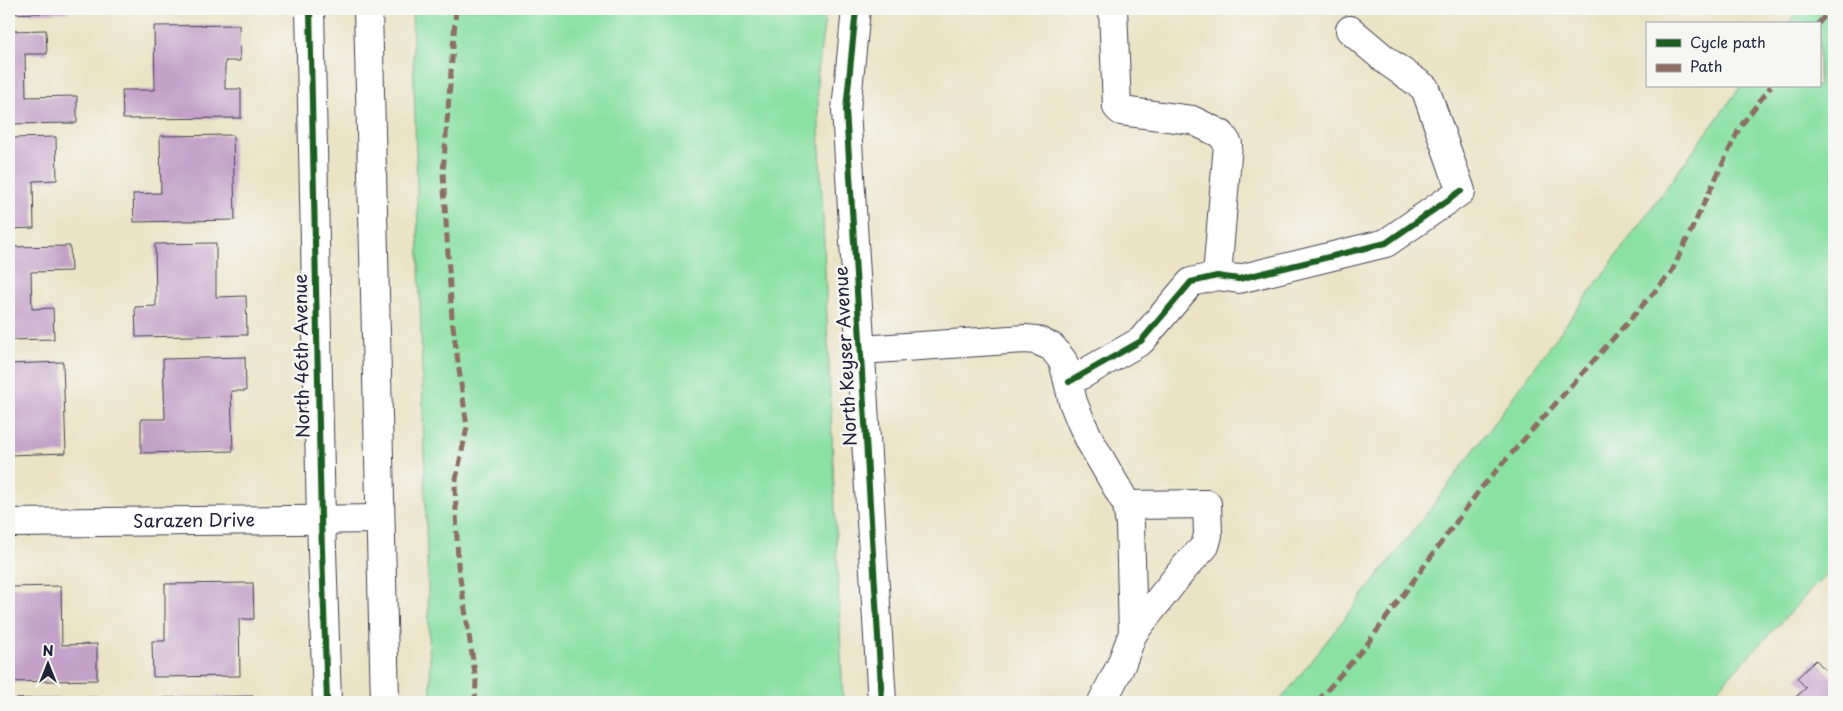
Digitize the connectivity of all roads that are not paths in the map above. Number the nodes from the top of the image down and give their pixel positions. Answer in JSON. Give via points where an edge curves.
{"nodes":[{"id":1,"x":310,"y":9,"type":"edge"},
{"id":2,"x":368,"y":9,"type":"edge"},
{"id":3,"x":856,"y":9,"type":"edge"},
{"id":4,"x":1113,"y":9,"type":"edge"},
{"id":5,"x":1350,"y":30,"type":"dead end"},
{"id":6,"x":1217,"y":276,"type":"junction"},
{"id":7,"x":861,"y":350,"type":"junction"},
{"id":8,"x":1069,"y":382,"type":"junction"},
{"id":9,"x":1127,"y":505,"type":"junction"},
{"id":10,"x":380,"y":519,"type":"junction"},
{"id":11,"x":321,"y":520,"type":"junction"},
{"id":12,"x":9,"y":523,"type":"edge"},
{"id":13,"x":1133,"y":633,"type":"junction"},
{"id":14,"x":327,"y":702,"type":"edge"},
{"id":15,"x":385,"y":702,"type":"edge"},
{"id":16,"x":882,"y":702,"type":"edge"},
{"id":17,"x":1102,"y":702,"type":"edge"}],
"edges":[{"from":1,"to":11,"type":"street","name":"North 46th Avenue"},
{"from":2,"to":10,"type":"street"},
{"from":3,"to":7,"type":"street","name":"North Keyser Avenue","via":[[846,110]]},
{"from":4,"to":6,"type":"street","via":[[1117,108],[1192,120],[1221,134],[1228,144]]},
{"from":5,"to":6,"type":"street","via":[[1425,88],[1461,191],[1386,243],[1239,279]]},
{"from":6,"to":8,"type":"street","via":[[1192,282],[1141,341]]},
{"from":7,"to":8,"type":"street","via":[[1036,340],[1052,347],[1063,361]]},
{"from":7,"to":16,"type":"street","name":"North Keyser Avenue"},
{"from":8,"to":9,"type":"street","via":[[1073,402],[1090,441]]},
{"from":9,"to":13,"type":"street"},
{"from":9,"to":13,"type":"street","via":[[1207,504],[1209,526],[1204,546]]},
{"from":10,"to":11,"type":"street","name":"Sarazen Drive"},
{"from":10,"to":15,"type":"street"},
{"from":11,"to":12,"type":"street","name":"Sarazen Drive"},
{"from":11,"to":14,"type":"street","name":"North 46th Avenue"},
{"from":13,"to":17,"type":"street","via":[[1122,666]]}]}
